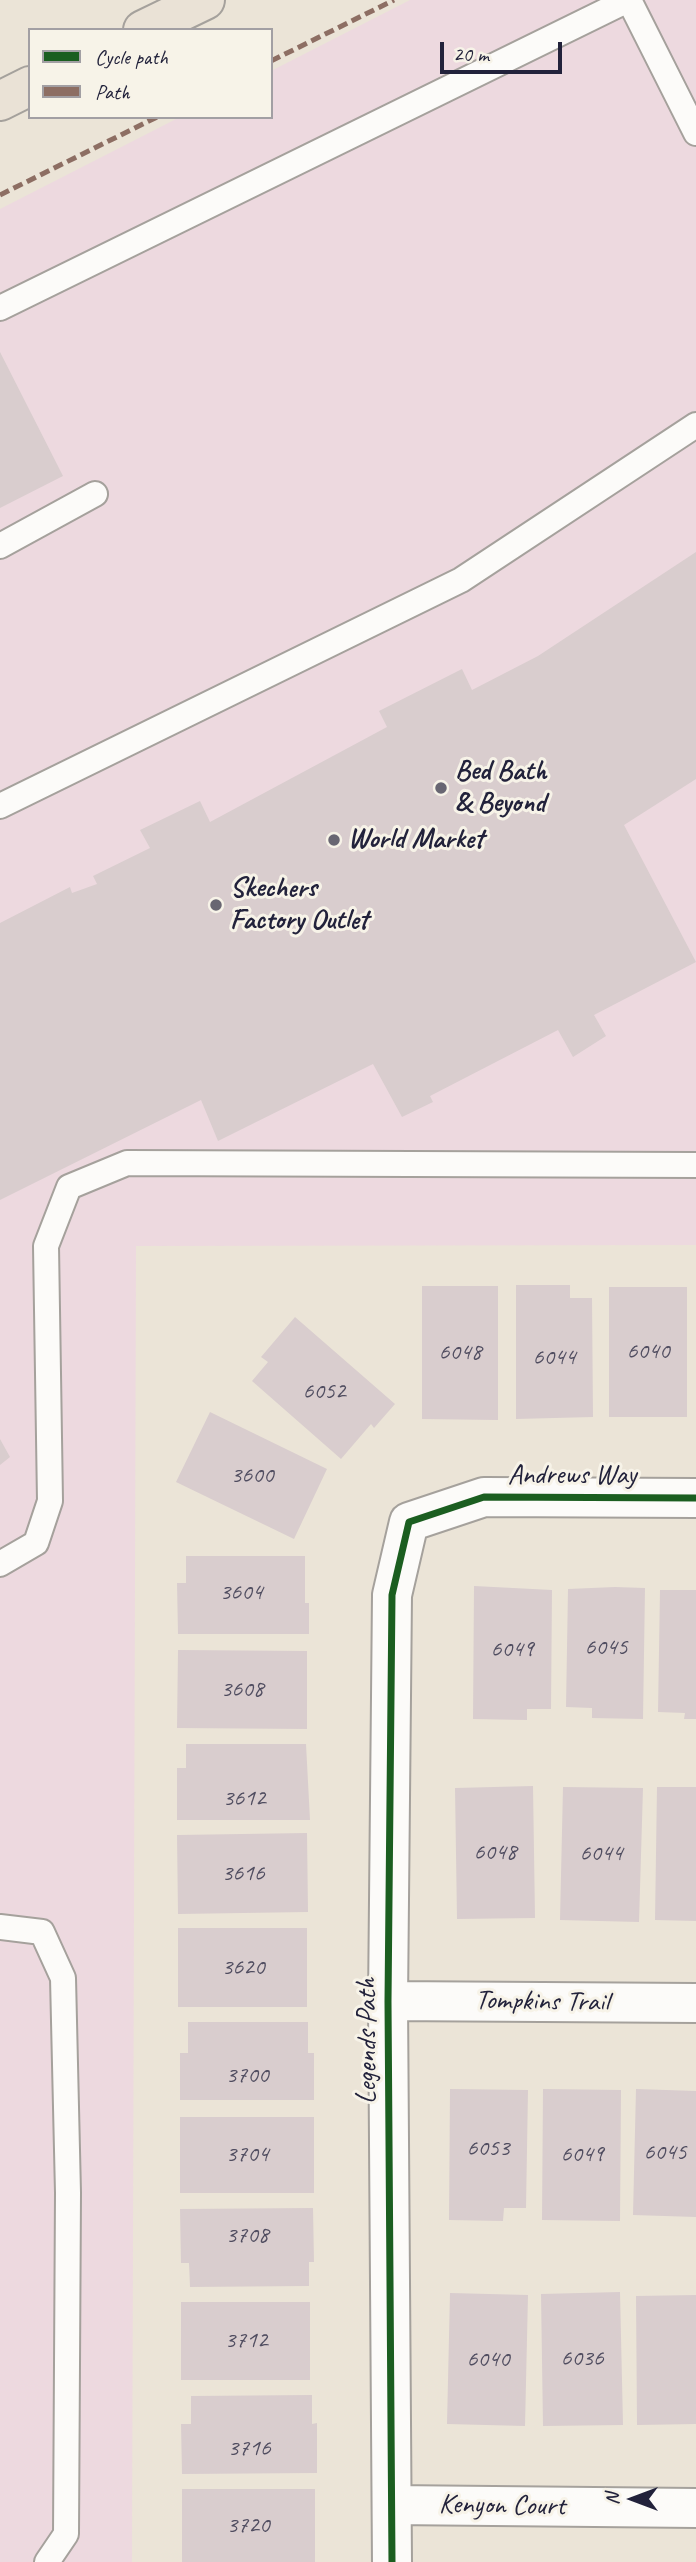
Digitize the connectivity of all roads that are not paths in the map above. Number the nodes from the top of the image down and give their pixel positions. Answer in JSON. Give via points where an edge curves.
{"nodes":[{"id":1,"x":205,"y":0,"type":"edge"},
{"id":2,"x":629,"y":0,"type":"edge"},
{"id":3,"x":147,"y":28,"type":"edge"},
{"id":4,"x":28,"y":87,"type":"edge"},
{"id":5,"x":0,"y":101,"type":"edge"},
{"id":6,"x":696,"y":133,"type":"edge"},
{"id":7,"x":0,"y":308,"type":"edge"},
{"id":8,"x":696,"y":425,"type":"edge"},
{"id":9,"x":95,"y":494,"type":"dead end"},
{"id":10,"x":0,"y":546,"type":"edge"},
{"id":11,"x":0,"y":806,"type":"edge"},
{"id":12,"x":696,"y":1166,"type":"edge"},
{"id":13,"x":696,"y":1498,"type":"edge"},
{"id":14,"x":409,"y":1521,"type":"joint"},
{"id":15,"x":0,"y":1564,"type":"edge"},
{"id":16,"x":0,"y":1927,"type":"edge"},
{"id":17,"x":388,"y":2001,"type":"junction"},
{"id":18,"x":696,"y":2003,"type":"edge"},
{"id":19,"x":392,"y":2505,"type":"junction"},
{"id":20,"x":696,"y":2508,"type":"edge"},
{"id":21,"x":47,"y":2562,"type":"edge"},
{"id":22,"x":392,"y":2562,"type":"edge"}],
"edges":[{"from":1,"to":3,"type":"main road"},
{"from":2,"to":6,"type":"lane"},
{"from":2,"to":7,"type":"lane"},
{"from":4,"to":5,"type":"main road"},
{"from":8,"to":11,"type":"lane","via":[[461,580]]},
{"from":9,"to":10,"type":"lane"},
{"from":12,"to":15,"type":"lane","via":[[127,1163],[69,1187],[46,1246],[50,1502],[36,1543]]},
{"from":13,"to":14,"type":"street","name":"Andrews Way","via":[[484,1497]]},
{"from":14,"to":17,"type":"street","name":"Legends Path","via":[[392,1595]]},
{"from":16,"to":21,"type":"lane","via":[[42,1933],[63,1978],[68,2193],[66,2534]]},
{"from":17,"to":18,"type":"street","name":"Tompkins Trail"},
{"from":17,"to":19,"type":"street","name":"Legends Path"},
{"from":19,"to":20,"type":"street","name":"Kenyon Court"},
{"from":19,"to":22,"type":"street","name":"Legends Path"}]}
